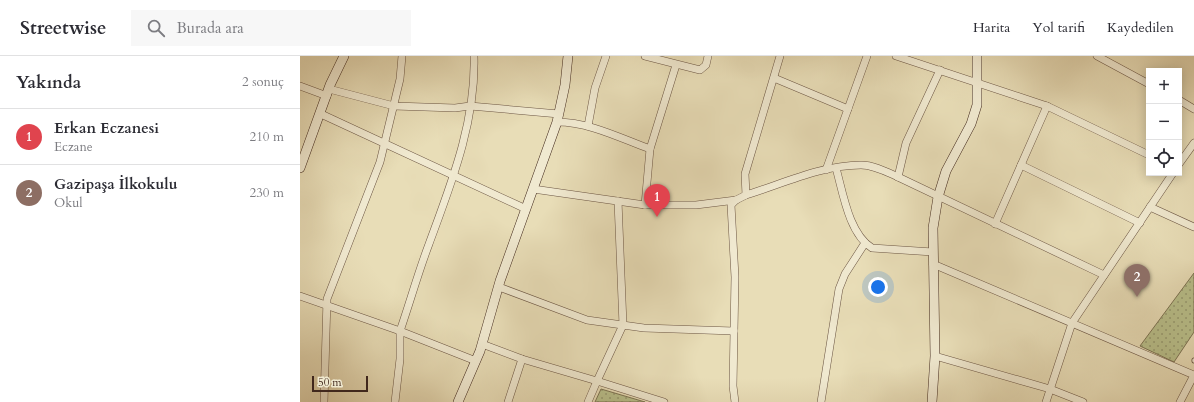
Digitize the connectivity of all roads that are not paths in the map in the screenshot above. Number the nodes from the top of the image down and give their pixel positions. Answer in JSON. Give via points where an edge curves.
{"nodes":[{"id":1,"x":344,"y":56,"type":"edge"},
{"id":2,"x":402,"y":56,"type":"edge"},
{"id":3,"x":474,"y":56,"type":"edge"},
{"id":4,"x":568,"y":56,"type":"edge"},
{"id":5,"x":606,"y":56,"type":"edge"},
{"id":6,"x":645,"y":56,"type":"edge"},
{"id":7,"x":708,"y":56,"type":"edge"},
{"id":8,"x":780,"y":56,"type":"edge"},
{"id":9,"x":867,"y":56,"type":"edge"},
{"id":10,"x":896,"y":56,"type":"edge"},
{"id":11,"x":977,"y":56,"type":"edge"},
{"id":12,"x":1097,"y":56,"type":"edge"},
{"id":13,"x":676,"y":65,"type":"junction"},
{"id":14,"x":940,"y":70,"type":"junction"},
{"id":15,"x":774,"y":78,"type":"junction"},
{"id":16,"x":977,"y":81,"type":"junction"},
{"id":17,"x":1146,"y":82,"type":"edge"},
{"id":18,"x":300,"y":86,"type":"edge"},
{"id":19,"x":328,"y":93,"type":"junction"},
{"id":20,"x":1182,"y":102,"type":"edge"},
{"id":21,"x":394,"y":106,"type":"junction"},
{"id":22,"x":470,"y":106,"type":"junction"},
{"id":23,"x":1047,"y":106,"type":"junction"},
{"id":24,"x":1194,"y":108,"type":"edge"},
{"id":25,"x":848,"y":109,"type":"junction"},
{"id":26,"x":320,"y":114,"type":"junction"},
{"id":27,"x":558,"y":118,"type":"junction"},
{"id":28,"x":588,"y":126,"type":"junction"},
{"id":29,"x":385,"y":143,"type":"junction"},
{"id":30,"x":1194,"y":143,"type":"edge"},
{"id":31,"x":650,"y":149,"type":"junction"},
{"id":32,"x":1146,"y":154,"type":"edge"},
{"id":33,"x":1182,"y":160,"type":"edge"},
{"id":34,"x":1021,"y":165,"type":"junction"},
{"id":35,"x":300,"y":168,"type":"edge"},
{"id":36,"x":836,"y":168,"type":"junction"},
{"id":37,"x":826,"y":170,"type":"junction"},
{"id":38,"x":454,"y":176,"type":"junction"},
{"id":39,"x":1171,"y":176,"type":"edge"},
{"id":40,"x":898,"y":177,"type":"junction"},
{"id":41,"x":533,"y":189,"type":"junction"},
{"id":42,"x":746,"y":195,"type":"junction"},
{"id":43,"x":938,"y":197,"type":"junction"},
{"id":44,"x":736,"y":200,"type":"junction"},
{"id":45,"x":618,"y":201,"type":"junction"},
{"id":46,"x":645,"y":205,"type":"junction"},
{"id":47,"x":1150,"y":207,"type":"junction"},
{"id":48,"x":526,"y":209,"type":"junction"},
{"id":49,"x":1140,"y":223,"type":"junction"},
{"id":50,"x":995,"y":224,"type":"junction"},
{"id":51,"x":1194,"y":227,"type":"edge"},
{"id":52,"x":864,"y":243,"type":"junction"},
{"id":53,"x":933,"y":252,"type":"junction"},
{"id":54,"x":933,"y":264,"type":"junction"},
{"id":55,"x":1104,"y":275,"type":"junction"},
{"id":56,"x":498,"y":287,"type":"junction"},
{"id":57,"x":300,"y":296,"type":"edge"},
{"id":58,"x":326,"y":306,"type":"junction"},
{"id":59,"x":1072,"y":323,"type":"junction"},
{"id":60,"x":623,"y":325,"type":"junction"},
{"id":61,"x":400,"y":331,"type":"junction"},
{"id":62,"x":734,"y":331,"type":"junction"},
{"id":63,"x":482,"y":344,"type":"junction"},
{"id":64,"x":935,"y":356,"type":"junction"},
{"id":65,"x":522,"y":359,"type":"junction"},
{"id":66,"x":476,"y":361,"type":"junction"},
{"id":67,"x":597,"y":381,"type":"junction"},
{"id":68,"x":1050,"y":389,"type":"junction"},
{"id":69,"x":324,"y":402,"type":"edge"},
{"id":70,"x":395,"y":402,"type":"edge"},
{"id":71,"x":458,"y":402,"type":"edge"},
{"id":72,"x":508,"y":402,"type":"edge"},
{"id":73,"x":588,"y":402,"type":"edge"},
{"id":74,"x":664,"y":402,"type":"edge"},
{"id":75,"x":735,"y":402,"type":"edge"},
{"id":76,"x":821,"y":402,"type":"edge"},
{"id":77,"x":932,"y":402,"type":"edge"},
{"id":78,"x":1046,"y":402,"type":"edge"},
{"id":79,"x":1083,"y":402,"type":"edge"},
{"id":80,"x":1180,"y":402,"type":"edge"}],
"edges":[{"from":1,"to":19,"type":"street"},
{"from":2,"to":21,"type":"street"},
{"from":3,"to":22,"type":"street"},
{"from":4,"to":27,"type":"street"},
{"from":5,"to":28,"type":"street","via":[[595,88]]},
{"from":6,"to":13,"type":"street"},
{"from":7,"to":13,"type":"street","via":[[706,66],[700,70]]},
{"from":8,"to":15,"type":"street"},
{"from":9,"to":25,"type":"street"},
{"from":10,"to":14,"type":"street"},
{"from":11,"to":16,"type":"street"},
{"from":12,"to":17,"type":"street"},
{"from":13,"to":31,"type":"street"},
{"from":14,"to":16,"type":"street"},
{"from":14,"to":40,"type":"street","via":[[906,142]]},
{"from":15,"to":25,"type":"street"},
{"from":15,"to":42,"type":"street","via":[[745,174]]},
{"from":16,"to":23,"type":"street"},
{"from":16,"to":43,"type":"street","via":[[977,105],[971,124],[946,171]]},
{"from":18,"to":19,"type":"street"},
{"from":19,"to":21,"type":"street"},
{"from":19,"to":26,"type":"street"},
{"from":20,"to":24,"type":"street"},
{"from":21,"to":22,"type":"street"},
{"from":21,"to":29,"type":"street"},
{"from":22,"to":27,"type":"street"},
{"from":22,"to":38,"type":"street"},
{"from":23,"to":32,"type":"street"},
{"from":23,"to":34,"type":"street"},
{"from":25,"to":37,"type":"street"},
{"from":26,"to":29,"type":"street"},
{"from":26,"to":35,"type":"street"},
{"from":27,"to":28,"type":"street"},
{"from":27,"to":41,"type":"street"},
{"from":28,"to":31,"type":"street"},
{"from":29,"to":38,"type":"street"},
{"from":29,"to":58,"type":"street","via":[[371,188],[333,280]]},
{"from":30,"to":33,"type":"street"},
{"from":31,"to":46,"type":"street"},
{"from":34,"to":49,"type":"street"},
{"from":34,"to":50,"type":"street"},
{"from":36,"to":37,"type":"street"},
{"from":36,"to":40,"type":"street","via":[[862,165]]},
{"from":36,"to":52,"type":"street","via":[[852,221]]},
{"from":37,"to":42,"type":"street"},
{"from":38,"to":48,"type":"street"},
{"from":38,"to":61,"type":"street"},
{"from":39,"to":47,"type":"street"},
{"from":40,"to":43,"type":"street"},
{"from":41,"to":45,"type":"street"},
{"from":41,"to":48,"type":"street"},
{"from":42,"to":44,"type":"street"},
{"from":43,"to":50,"type":"street"},
{"from":43,"to":53,"type":"street","via":[[933,228]]},
{"from":44,"to":46,"type":"street","via":[[696,206]]},
{"from":44,"to":62,"type":"street","via":[[732,205]]},
{"from":45,"to":46,"type":"street"},
{"from":45,"to":60,"type":"street"},
{"from":47,"to":49,"type":"street"},
{"from":47,"to":51,"type":"street"},
{"from":48,"to":56,"type":"street"},
{"from":49,"to":55,"type":"street"},
{"from":50,"to":55,"type":"street"},
{"from":52,"to":53,"type":"street","via":[[872,248]]},
{"from":52,"to":76,"type":"street","via":[[839,289]]},
{"from":53,"to":54,"type":"street"},
{"from":54,"to":59,"type":"street"},
{"from":54,"to":64,"type":"street"},
{"from":55,"to":59,"type":"street"},
{"from":56,"to":60,"type":"street","via":[[587,320]]},
{"from":56,"to":63,"type":"street"},
{"from":57,"to":58,"type":"street"},
{"from":58,"to":61,"type":"street"},
{"from":58,"to":69,"type":"street"},
{"from":59,"to":68,"type":"street"},
{"from":59,"to":80,"type":"street","via":[[1194,376]]},
{"from":60,"to":62,"type":"street"},
{"from":60,"to":67,"type":"street"},
{"from":61,"to":66,"type":"street"},
{"from":61,"to":70,"type":"street"},
{"from":62,"to":75,"type":"street"},
{"from":63,"to":65,"type":"street"},
{"from":63,"to":66,"type":"street"},
{"from":64,"to":68,"type":"street"},
{"from":64,"to":77,"type":"street"},
{"from":65,"to":67,"type":"street"},
{"from":65,"to":72,"type":"street"},
{"from":66,"to":71,"type":"street"},
{"from":67,"to":73,"type":"street"},
{"from":67,"to":74,"type":"street"},
{"from":68,"to":78,"type":"street"},
{"from":68,"to":79,"type":"street"}]}
